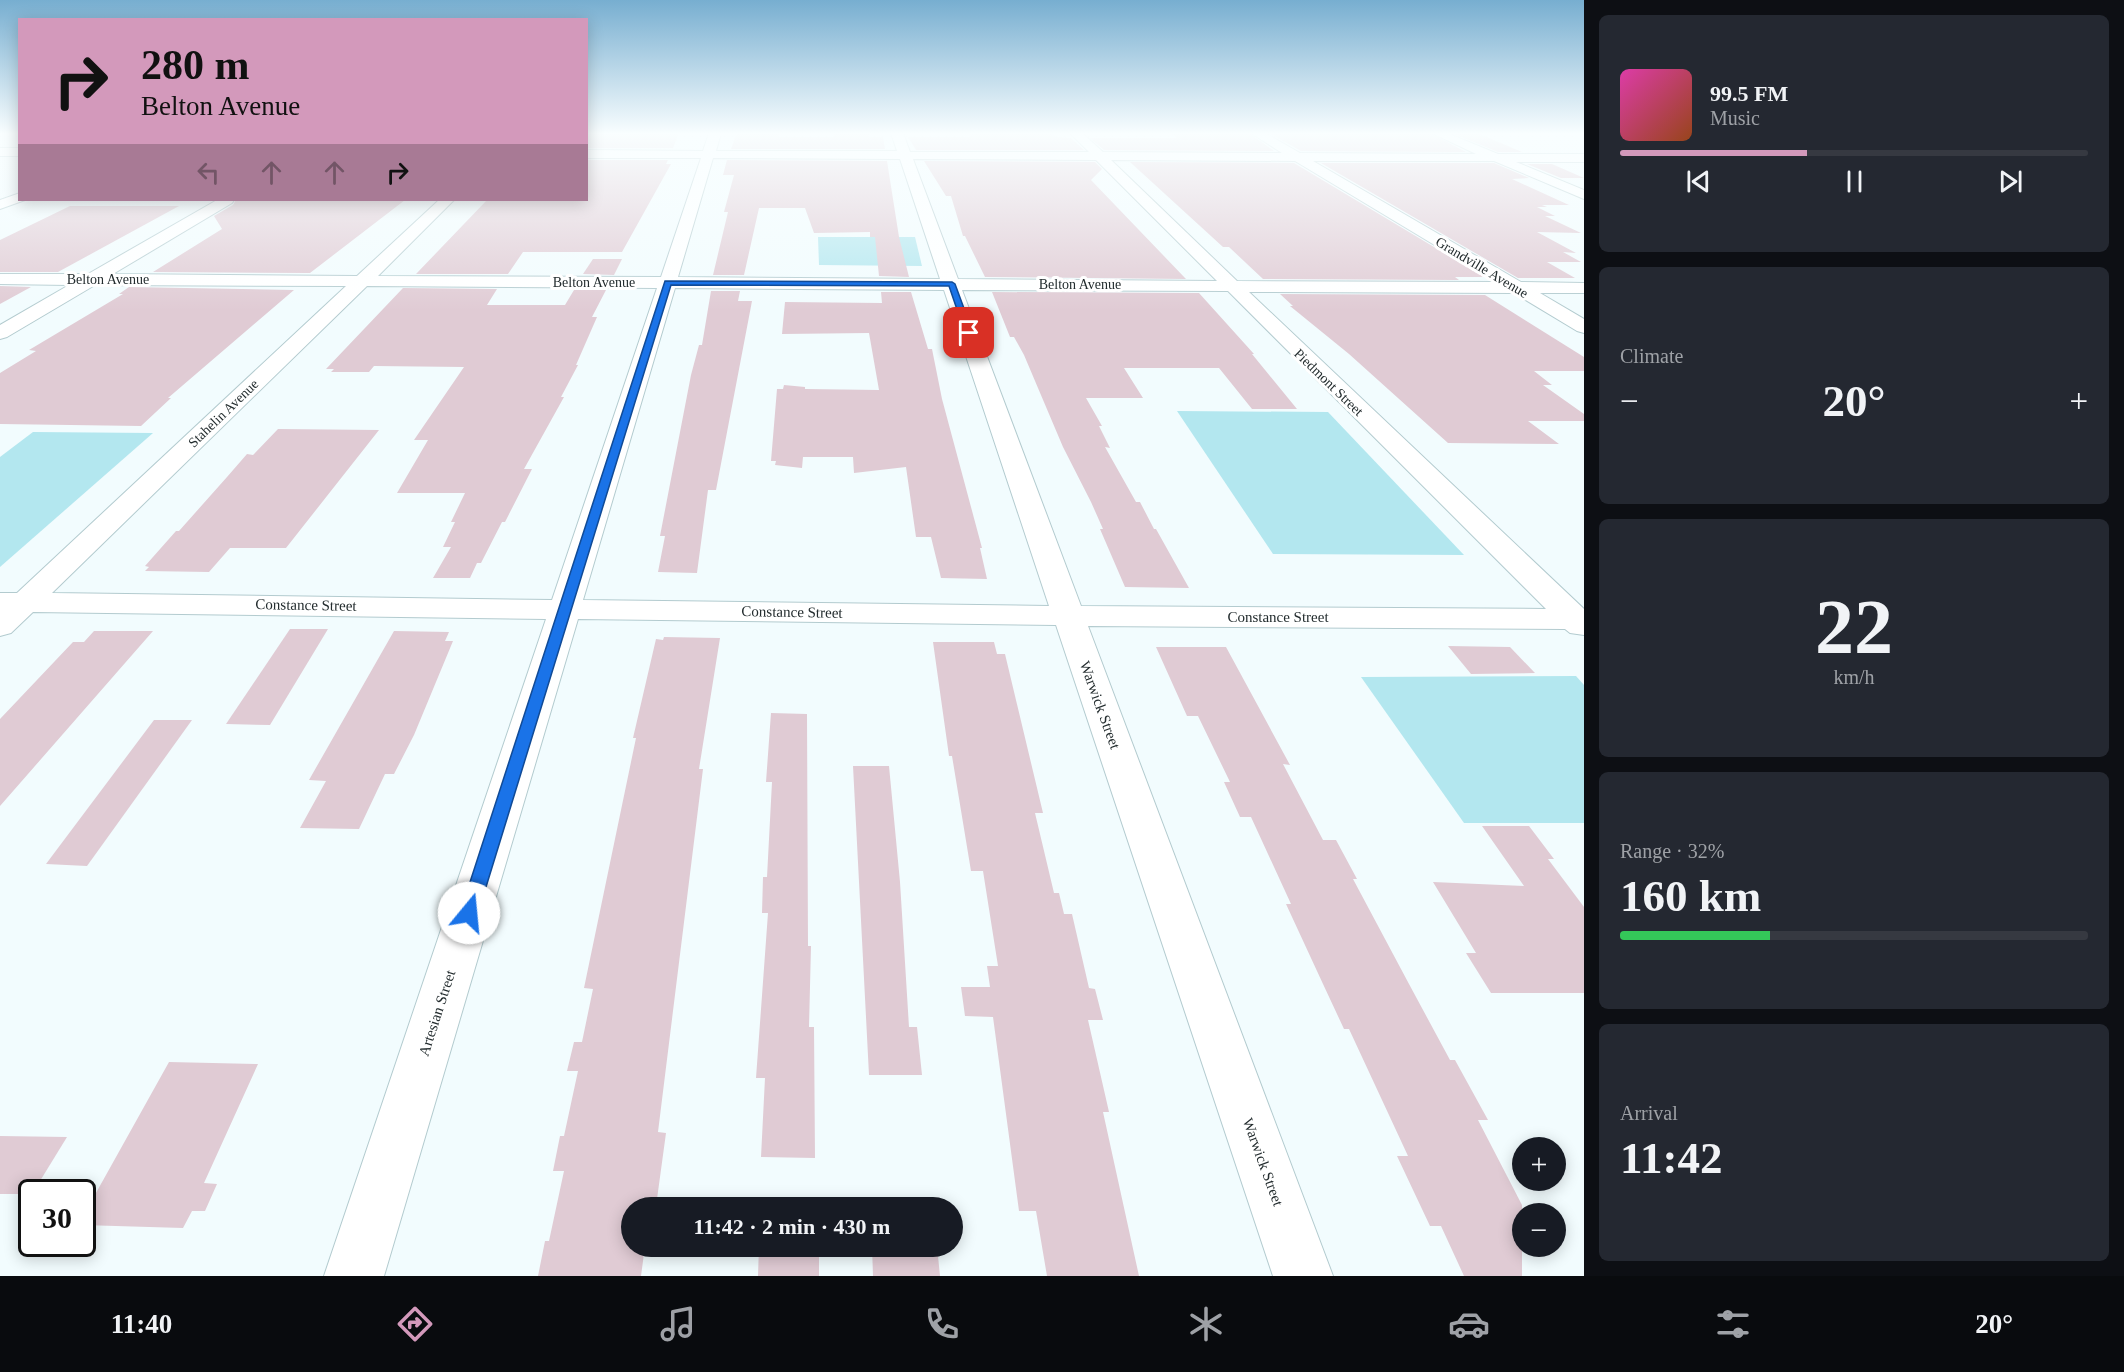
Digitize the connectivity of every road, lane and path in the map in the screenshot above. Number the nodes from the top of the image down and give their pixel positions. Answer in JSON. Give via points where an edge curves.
{"nodes":[{"id":1,"x":696,"y":193,"type":"edge"},
{"id":2,"x":919,"y":193,"type":"edge"},
{"id":3,"x":1136,"y":193,"type":"edge"},
{"id":4,"x":1358,"y":193,"type":"edge"},
{"id":5,"x":18,"y":198,"type":"edge"},
{"id":6,"x":225,"y":201,"type":"edge"},
{"id":7,"x":446,"y":201,"type":"edge"},
{"id":8,"x":0,"y":205,"type":"edge"},
{"id":9,"x":0,"y":279,"type":"edge"},
{"id":10,"x":92,"y":279,"type":"junction"},
{"id":11,"x":362,"y":280,"type":"junction"},
{"id":12,"x":668,"y":282,"type":"junction"},
{"id":13,"x":952,"y":284,"type":"junction"},
{"id":14,"x":1230,"y":285,"type":"junction"},
{"id":15,"x":1516,"y":287,"type":"junction"},
{"id":16,"x":1584,"y":288,"type":"edge"},
{"id":17,"x":1584,"y":327,"type":"edge"},
{"id":18,"x":0,"y":333,"type":"edge"},
{"id":19,"x":13,"y":602,"type":"edge"},
{"id":20,"x":566,"y":608,"type":"junction"},
{"id":21,"x":1068,"y":616,"type":"junction"},
{"id":22,"x":1580,"y":622,"type":"edge"},
{"id":23,"x":0,"y":626,"type":"edge"},
{"id":24,"x":354,"y":1276,"type":"edge"},
{"id":25,"x":1303,"y":1276,"type":"edge"}],
"edges":[{"from":1,"to":12,"type":"street","name":"Artesian Street"},
{"from":2,"to":13,"type":"street","name":"Warwick Street"},
{"from":3,"to":14,"type":"street","name":"Piedmont Street"},
{"from":4,"to":15,"type":"street","name":"Grandville Avenue"},
{"from":5,"to":8,"type":"street"},
{"from":6,"to":10,"type":"street"},
{"from":7,"to":11,"type":"street","name":"Stahelin Avenue"},
{"from":9,"to":10,"type":"street","name":"Belton Avenue"},
{"from":10,"to":11,"type":"street","name":"Belton Avenue"},
{"from":10,"to":18,"type":"street"},
{"from":11,"to":12,"type":"street","name":"Belton Avenue"},
{"from":11,"to":19,"type":"street","name":"Stahelin Avenue"},
{"from":12,"to":13,"type":"street","name":"Belton Avenue"},
{"from":12,"to":20,"type":"street","name":"Artesian Street"},
{"from":13,"to":14,"type":"street","name":"Belton Avenue"},
{"from":13,"to":21,"type":"street","name":"Warwick Street"},
{"from":14,"to":15,"type":"street","name":"Belton Avenue"},
{"from":14,"to":22,"type":"street","name":"Piedmont Street"},
{"from":15,"to":16,"type":"street","name":"Belton Avenue"},
{"from":15,"to":17,"type":"street","name":"Grandville Avenue"},
{"from":19,"to":20,"type":"street","name":"Constance Street"},
{"from":19,"to":23,"type":"street","name":"Stahelin Avenue"},
{"from":20,"to":21,"type":"street","name":"Constance Street"},
{"from":20,"to":24,"type":"street","name":"Artesian Street"},
{"from":21,"to":22,"type":"street","name":"Constance Street"},
{"from":21,"to":25,"type":"street","name":"Warwick Street"}]}
